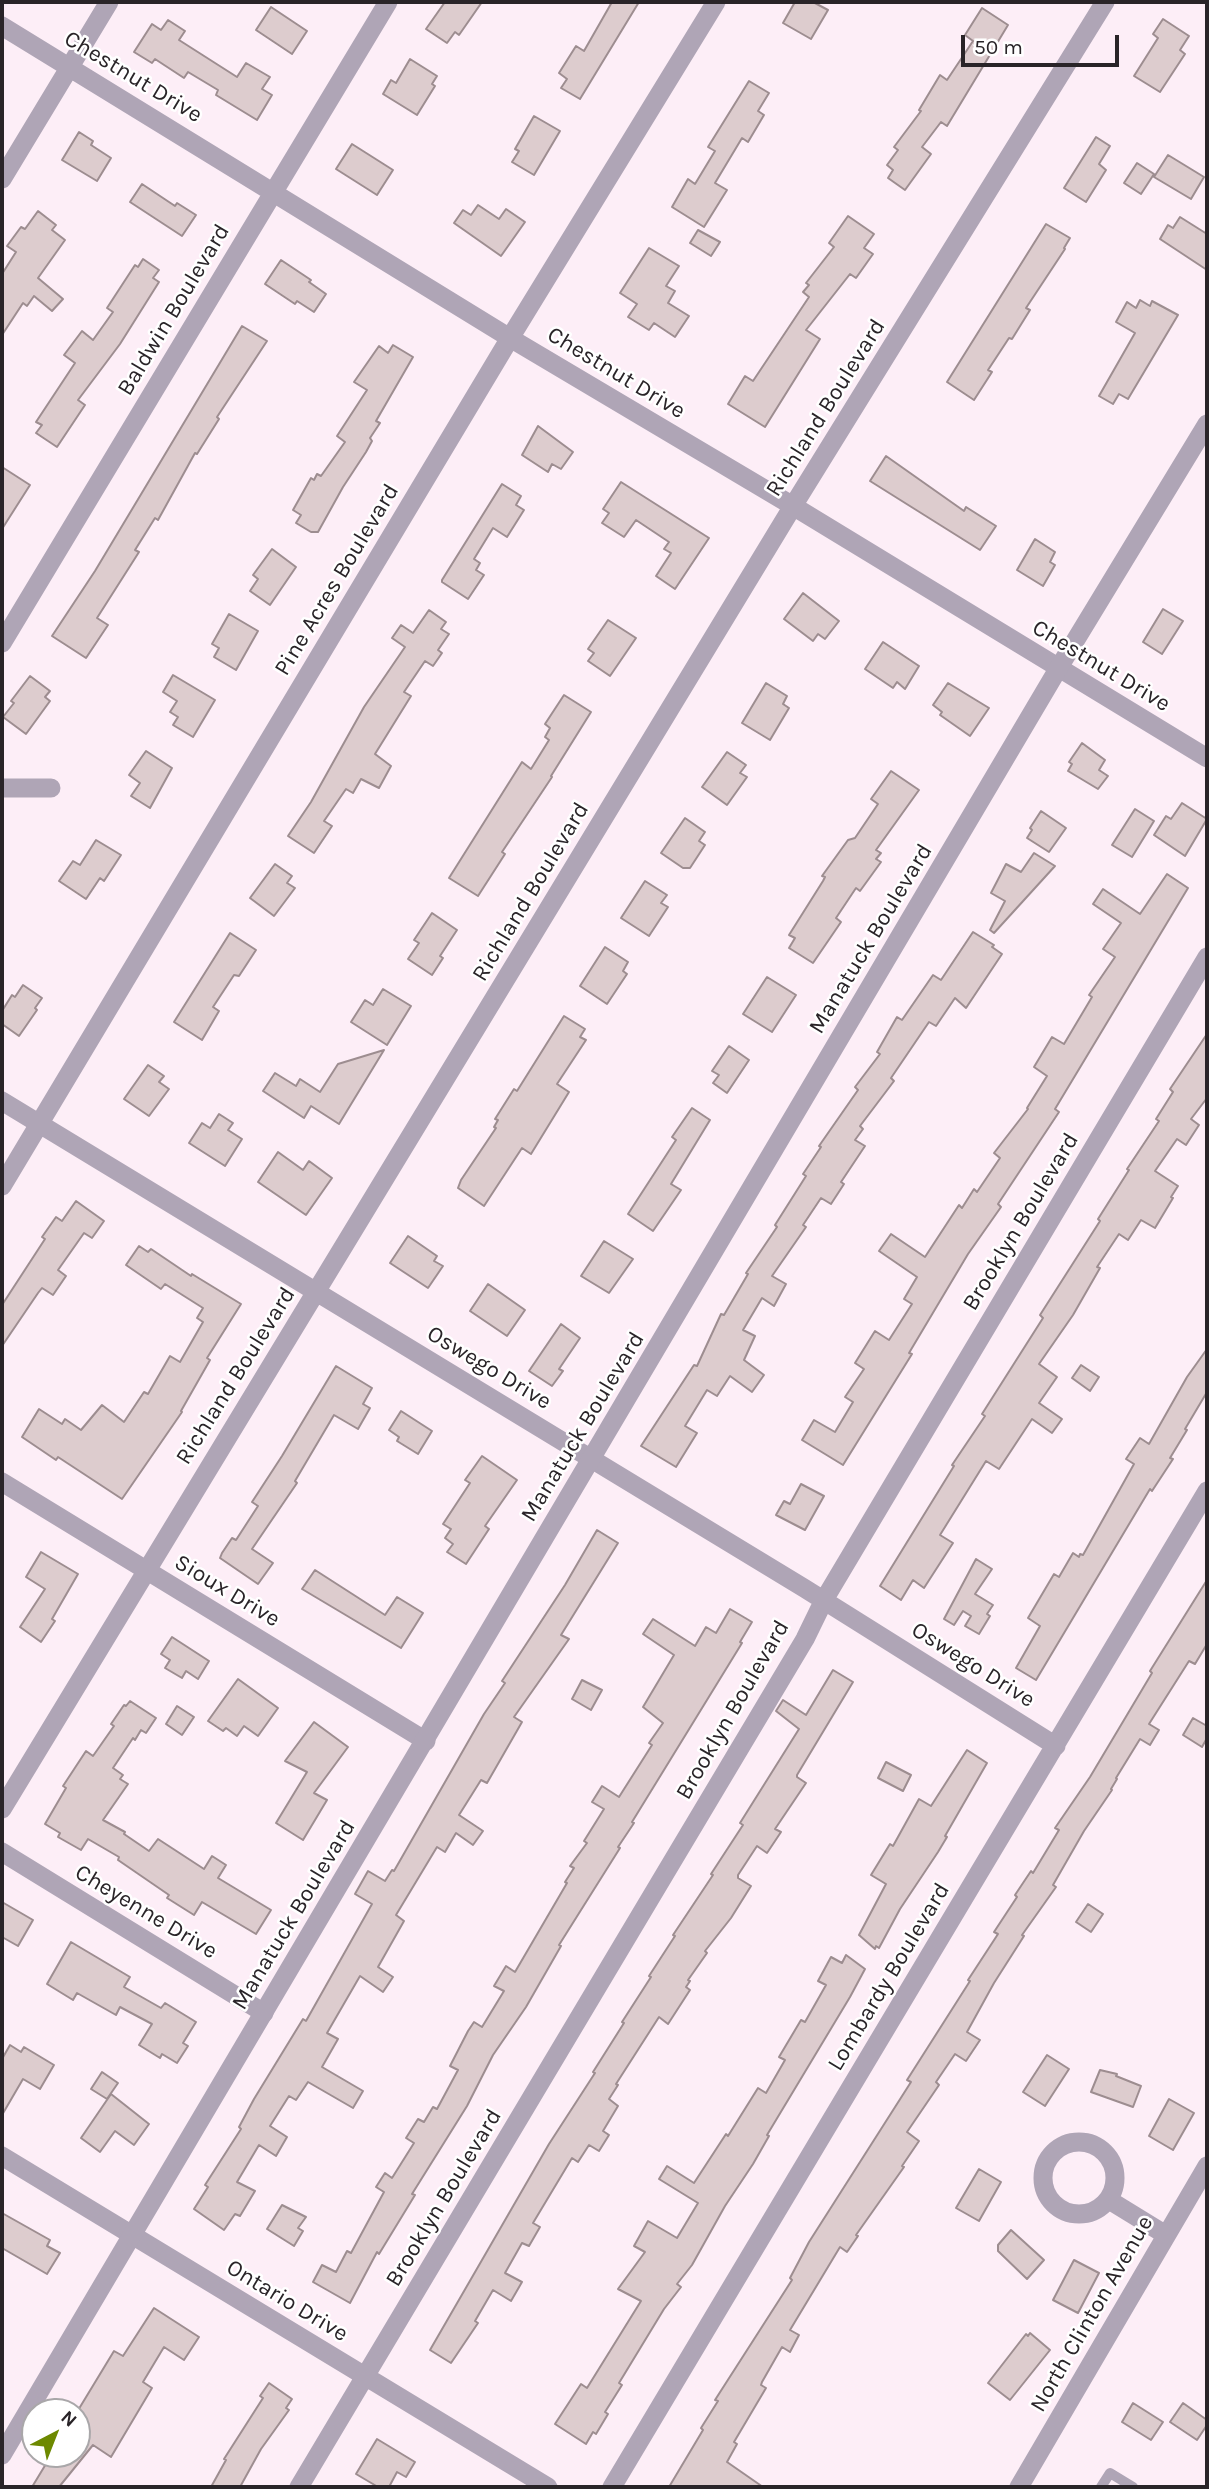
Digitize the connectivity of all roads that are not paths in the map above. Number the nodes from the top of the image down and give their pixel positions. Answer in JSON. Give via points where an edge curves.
{"nodes":[{"id":1,"x":109,"y":2,"type":"edge"},
{"id":2,"x":388,"y":2,"type":"edge"},
{"id":3,"x":716,"y":2,"type":"edge"},
{"id":4,"x":1105,"y":2,"type":"edge"},
{"id":5,"x":2,"y":26,"type":"edge"},
{"id":6,"x":70,"y":68,"type":"junction"},
{"id":7,"x":2,"y":179,"type":"edge"},
{"id":8,"x":273,"y":191,"type":"junction"},
{"id":9,"x":510,"y":338,"type":"junction"},
{"id":10,"x":1207,"y":424,"type":"edge"},
{"id":11,"x":793,"y":506,"type":"junction"},
{"id":12,"x":2,"y":643,"type":"edge"},
{"id":13,"x":1058,"y":669,"type":"junction"},
{"id":14,"x":1207,"y":758,"type":"edge"},
{"id":15,"x":2,"y":788,"type":"edge"},
{"id":16,"x":51,"y":788,"type":"dead end"},
{"id":17,"x":1207,"y":957,"type":"edge"},
{"id":18,"x":2,"y":1101,"type":"edge"},
{"id":19,"x":40,"y":1124,"type":"junction"},
{"id":20,"x":2,"y":1186,"type":"edge"},
{"id":21,"x":316,"y":1293,"type":"junction"},
{"id":22,"x":593,"y":1459,"type":"junction"},
{"id":23,"x":2,"y":1482,"type":"edge"},
{"id":24,"x":1207,"y":1491,"type":"edge"},
{"id":25,"x":146,"y":1570,"type":"junction"},
{"id":26,"x":824,"y":1600,"type":"junction"},
{"id":27,"x":426,"y":1741,"type":"junction"},
{"id":28,"x":1056,"y":1746,"type":"junction"},
{"id":29,"x":2,"y":1810,"type":"edge"},
{"id":30,"x":2,"y":1852,"type":"edge"},
{"id":31,"x":264,"y":2013,"type":"junction"},
{"id":32,"x":2,"y":2156,"type":"edge"},
{"id":33,"x":1207,"y":2166,"type":"edge"},
{"id":34,"x":1110,"y":2200,"type":"dead end"},
{"id":35,"x":1166,"y":2235,"type":"junction"},
{"id":36,"x":132,"y":2236,"type":"junction"},
{"id":37,"x":365,"y":2378,"type":"junction"},
{"id":38,"x":4,"y":2448,"type":"edge"},
{"id":39,"x":299,"y":2487,"type":"edge"},
{"id":40,"x":548,"y":2487,"type":"edge"},
{"id":41,"x":612,"y":2487,"type":"edge"},
{"id":42,"x":1019,"y":2487,"type":"edge"},
{"id":43,"x":1101,"y":2487,"type":"edge"},
{"id":44,"x":1133,"y":2487,"type":"edge"}],
"edges":[{"from":1,"to":6,"type":"street"},
{"from":2,"to":8,"type":"street","name":"Baldwin Boulevard"},
{"from":3,"to":9,"type":"street","name":"Pine Acres Boulevard"},
{"from":4,"to":11,"type":"street","name":"Richland Boulevard"},
{"from":5,"to":6,"type":"street","name":"Chestnut Drive"},
{"from":6,"to":7,"type":"street"},
{"from":6,"to":8,"type":"street","name":"Chestnut Drive"},
{"from":8,"to":9,"type":"street","name":"Chestnut Drive"},
{"from":8,"to":12,"type":"street","name":"Baldwin Boulevard"},
{"from":9,"to":11,"type":"street","name":"Chestnut Drive"},
{"from":9,"to":19,"type":"street","name":"Pine Acres Boulevard"},
{"from":10,"to":13,"type":"street","name":"Manatuck Boulevard"},
{"from":11,"to":13,"type":"street","name":"Chestnut Drive"},
{"from":11,"to":21,"type":"street","name":"Richland Boulevard"},
{"from":13,"to":14,"type":"street","name":"Chestnut Drive"},
{"from":13,"to":22,"type":"street","name":"Manatuck Boulevard"},
{"from":15,"to":16,"type":"street"},
{"from":17,"to":26,"type":"street","name":"Brooklyn Boulevard"},
{"from":18,"to":19,"type":"street","name":"Oswego Drive"},
{"from":19,"to":20,"type":"street","name":"Pine Acres Boulevard"},
{"from":19,"to":21,"type":"street","name":"Oswego Drive"},
{"from":21,"to":22,"type":"street","name":"Oswego Drive"},
{"from":21,"to":25,"type":"street","name":"Richland Boulevard"},
{"from":22,"to":26,"type":"street","name":"Oswego Drive"},
{"from":22,"to":27,"type":"street","name":"Manatuck Boulevard"},
{"from":23,"to":25,"type":"street","name":"Sioux Drive"},
{"from":24,"to":28,"type":"street","name":"Lombardy Boulevard"},
{"from":25,"to":27,"type":"street","name":"Sioux Drive"},
{"from":25,"to":29,"type":"street","name":"Richland Boulevard"},
{"from":26,"to":28,"type":"street","name":"Oswego Drive"},
{"from":26,"to":37,"type":"street","name":"Brooklyn Boulevard","via":[[798,1651]]},
{"from":27,"to":31,"type":"street","name":"Manatuck Boulevard"},
{"from":28,"to":41,"type":"street","name":"Lombardy Boulevard"},
{"from":30,"to":31,"type":"street","name":"Cheyenne Drive"},
{"from":31,"to":36,"type":"street","name":"Manatuck Boulevard"},
{"from":32,"to":36,"type":"street","name":"Ontario Drive"},
{"from":33,"to":35,"type":"street","name":"North Clinton Avenue"},
{"from":34,"to":35,"type":"street"},
{"from":35,"to":42,"type":"street","name":"North Clinton Avenue"},
{"from":36,"to":37,"type":"street","name":"Ontario Drive"},
{"from":36,"to":38,"type":"street","name":"Manatuck Boulevard"},
{"from":37,"to":39,"type":"street","name":"Brooklyn Boulevard"},
{"from":37,"to":40,"type":"street","name":"Ontario Drive"},
{"from":43,"to":44,"type":"lane","via":[[1110,2473]]}]}
